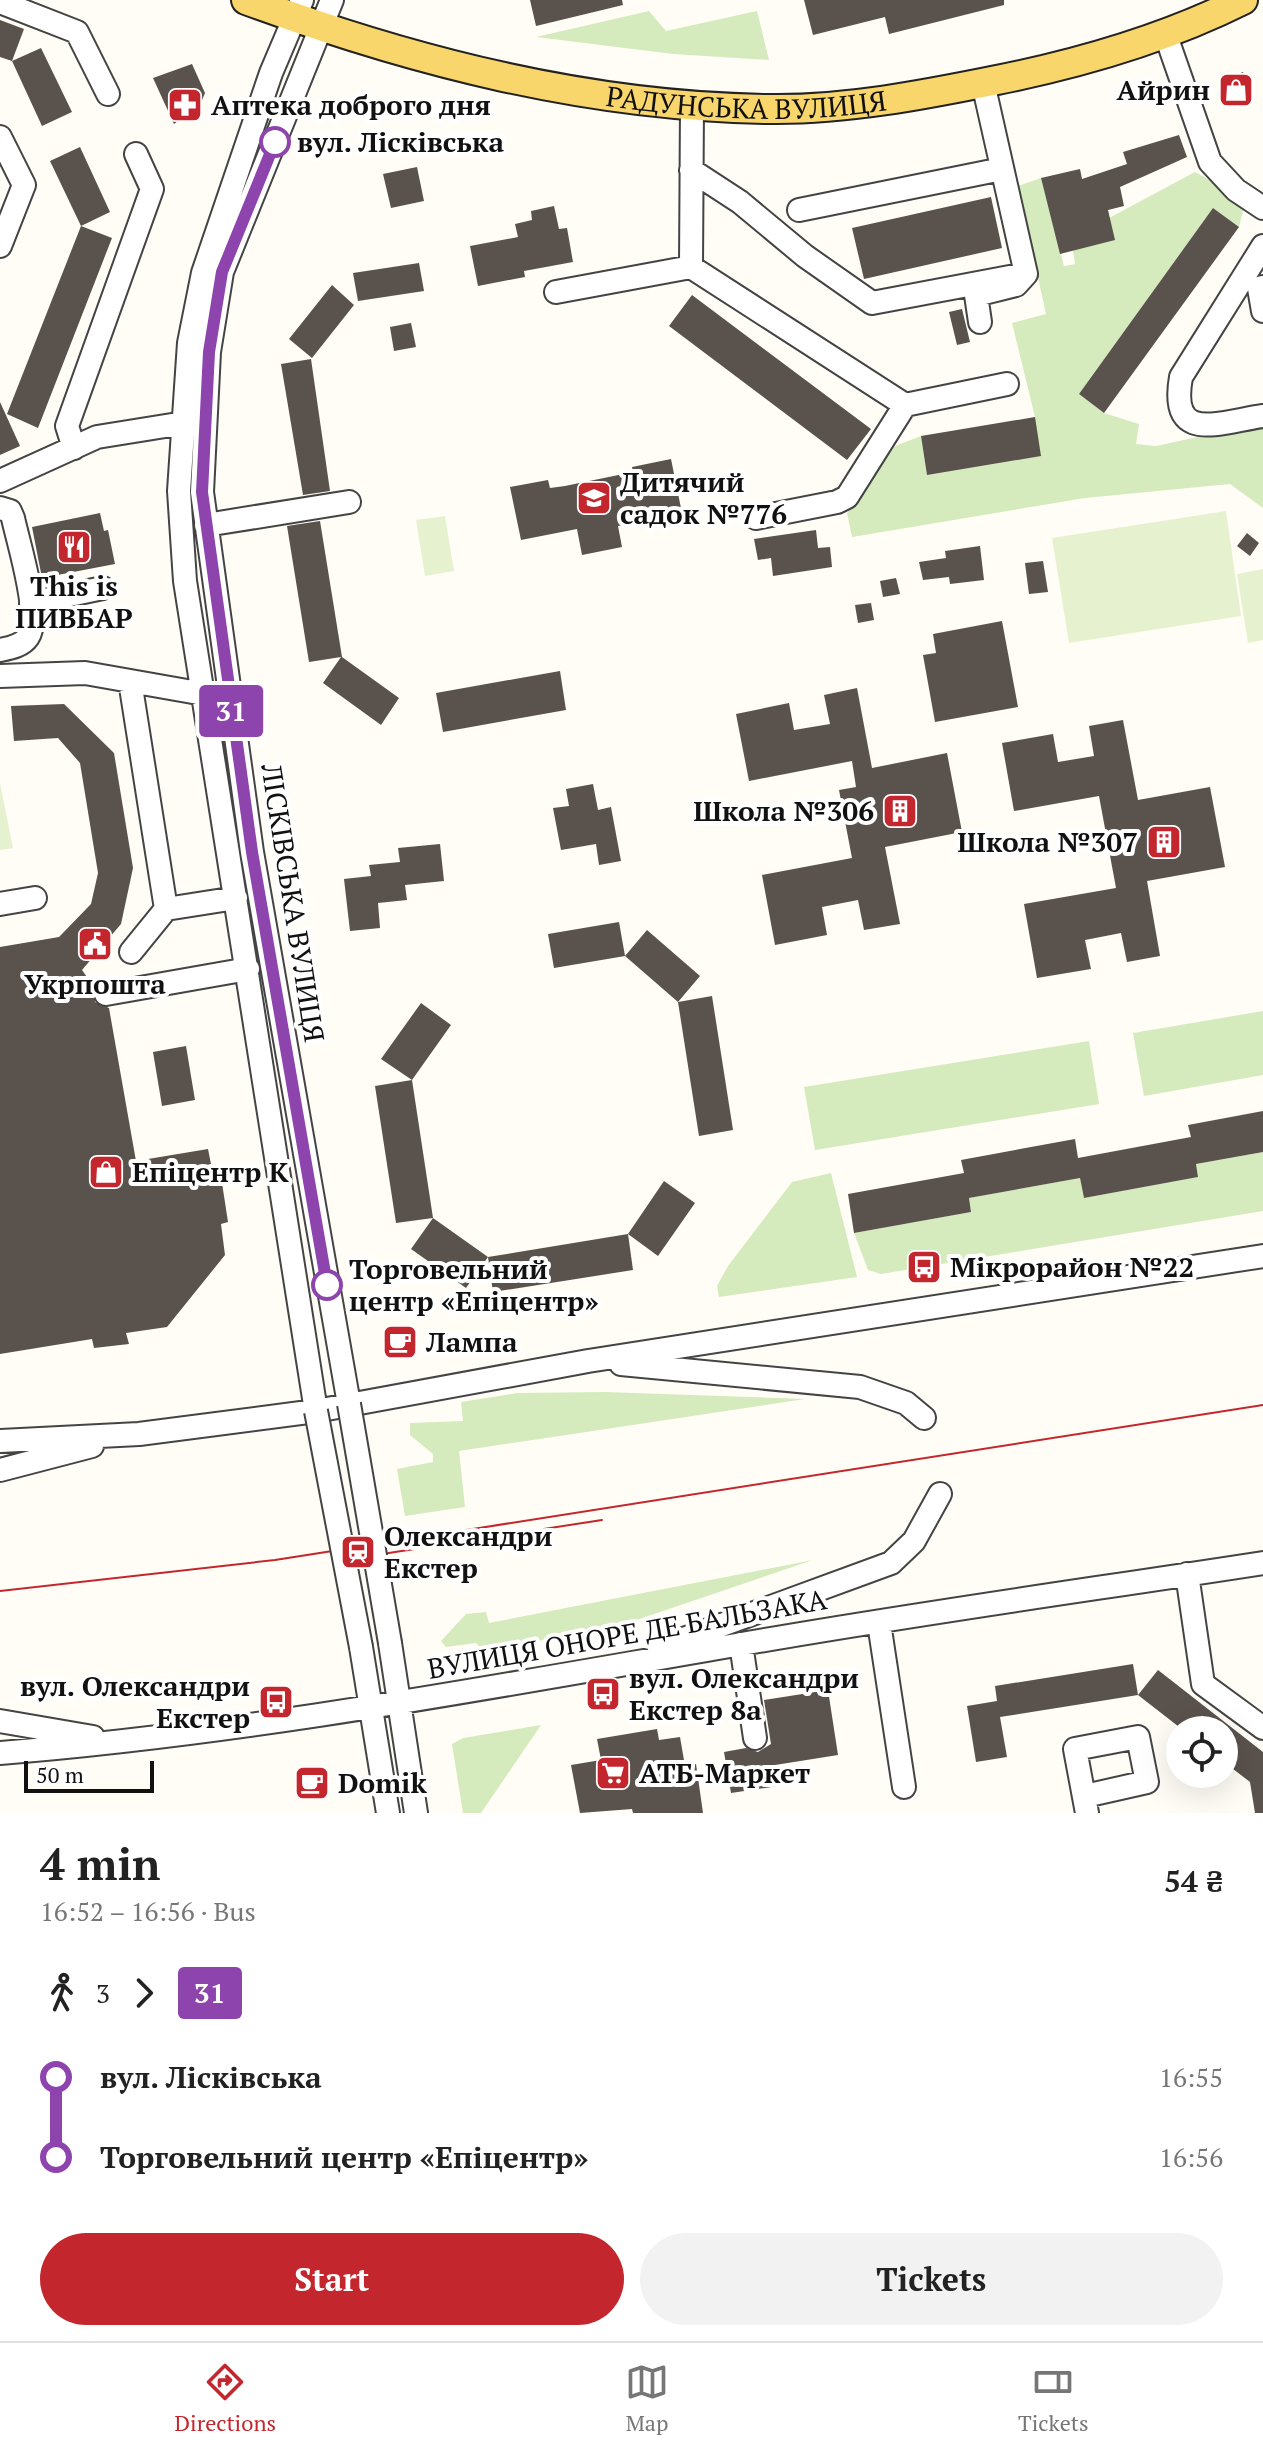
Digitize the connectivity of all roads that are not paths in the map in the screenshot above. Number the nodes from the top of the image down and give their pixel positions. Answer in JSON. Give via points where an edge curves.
{"nodes":[{"id":1,"x":246,"y":0,"type":"edge"},
{"id":2,"x":332,"y":0,"type":"edge"},
{"id":3,"x":1243,"y":0,"type":"edge"},
{"id":4,"x":0,"y":2,"type":"edge"},
{"id":5,"x":305,"y":14,"type":"edge"},
{"id":6,"x":1165,"y":33,"type":"junction"},
{"id":7,"x":983,"y":83,"type":"junction"},
{"id":8,"x":108,"y":94,"type":"dead end"},
{"id":9,"x":692,"y":105,"type":"junction"},
{"id":10,"x":0,"y":137,"type":"edge"},
{"id":11,"x":136,"y":154,"type":"dead end"},
{"id":12,"x":1002,"y":169,"type":"junction"},
{"id":13,"x":691,"y":170,"type":"junction"},
{"id":14,"x":1263,"y":208,"type":"edge"},
{"id":15,"x":799,"y":210,"type":"dead end"},
{"id":16,"x":0,"y":246,"type":"edge"},
{"id":17,"x":1263,"y":246,"type":"edge"},
{"id":18,"x":691,"y":267,"type":"junction"},
{"id":19,"x":1026,"y":274,"type":"junction"},
{"id":20,"x":1263,"y":287,"type":"edge"},
{"id":21,"x":556,"y":292,"type":"dead end"},
{"id":22,"x":1263,"y":311,"type":"edge"},
{"id":23,"x":980,"y":322,"type":"dead end"},
{"id":24,"x":1007,"y":384,"type":"dead end"},
{"id":25,"x":905,"y":405,"type":"junction"},
{"id":26,"x":1263,"y":416,"type":"edge"},
{"id":27,"x":184,"y":423,"type":"junction"},
{"id":28,"x":74,"y":448,"type":"junction"},
{"id":29,"x":0,"y":481,"type":"edge"},
{"id":30,"x":349,"y":502,"type":"dead end"},
{"id":31,"x":0,"y":508,"type":"edge"},
{"id":32,"x":756,"y":518,"type":"dead end"},
{"id":33,"x":206,"y":525,"type":"junction"},
{"id":34,"x":103,"y":588,"type":"dead end"},
{"id":35,"x":31,"y":603,"type":"junction"},
{"id":36,"x":0,"y":650,"type":"edge"},
{"id":37,"x":0,"y":676,"type":"edge"},
{"id":38,"x":130,"y":681,"type":"junction"},
{"id":39,"x":204,"y":694,"type":"junction"},
{"id":40,"x":35,"y":898,"type":"dead end"},
{"id":41,"x":236,"y":898,"type":"junction"},
{"id":42,"x":0,"y":904,"type":"edge"},
{"id":43,"x":166,"y":909,"type":"junction"},
{"id":44,"x":131,"y":952,"type":"dead end"},
{"id":45,"x":248,"y":969,"type":"junction"},
{"id":46,"x":106,"y":994,"type":"dead end"},
{"id":47,"x":1263,"y":1256,"type":"edge"},
{"id":48,"x":588,"y":1361,"type":"junction"},
{"id":49,"x":349,"y":1404,"type":"junction"},
{"id":50,"x":316,"y":1411,"type":"junction"},
{"id":51,"x":924,"y":1418,"type":"dead end"},
{"id":52,"x":139,"y":1434,"type":"junction"},
{"id":53,"x":0,"y":1441,"type":"edge"},
{"id":54,"x":0,"y":1470,"type":"edge"},
{"id":55,"x":940,"y":1494,"type":"dead end"},
{"id":56,"x":1263,"y":1563,"type":"edge"},
{"id":57,"x":1187,"y":1574,"type":"junction"},
{"id":58,"x":879,"y":1623,"type":"junction"},
{"id":59,"x":741,"y":1644,"type":"junction"},
{"id":60,"x":605,"y":1668,"type":"junction"},
{"id":61,"x":400,"y":1703,"type":"junction"},
{"id":62,"x":372,"y":1708,"type":"junction"},
{"id":63,"x":0,"y":1721,"type":"edge"},
{"id":64,"x":1263,"y":1728,"type":"edge"},
{"id":65,"x":755,"y":1738,"type":"dead end"},
{"id":66,"x":128,"y":1743,"type":"junction"},
{"id":67,"x":0,"y":1753,"type":"edge"},
{"id":68,"x":904,"y":1787,"type":"dead end"},
{"id":69,"x":388,"y":1813,"type":"edge"},
{"id":70,"x":416,"y":1813,"type":"edge"}],
"edges":[{"from":1,"to":5,"type":"main road","name":"РАДУНСЬКА ВУЛИЦЯ"},
{"from":2,"to":5,"type":"street","name":"ЛІСКІВСЬКА ВУЛИЦЯ"},
{"from":3,"to":6,"type":"main road","name":"РАДУНСЬКА ВУЛИЦЯ"},
{"from":4,"to":8,"type":"street","via":[[77,32]]},
{"from":5,"to":9,"type":"main road","name":"РАДУНСЬКА ВУЛИЦЯ","via":[[504,78],[607,97]]},
{"from":5,"to":27,"type":"street","name":"ЛІСКІВСЬКА ВУЛИЦЯ","via":[[203,273],[189,343]]},
{"from":5,"to":33,"type":"street","name":"ЛІСКІВСЬКА ВУЛИЦЯ","via":[[222,272],[205,395]]},
{"from":6,"to":7,"type":"main road","name":"РАДУНСЬКА ВУЛИЦЯ","via":[[1085,62]]},
{"from":6,"to":14,"type":"street","via":[[1210,162],[1236,190]]},
{"from":7,"to":9,"type":"main road","name":"РАДУНСЬКА ВУЛИЦЯ","via":[[805,108]]},
{"from":7,"to":12,"type":"street"},
{"from":9,"to":13,"type":"street"},
{"from":10,"to":16,"type":"street","via":[[24,185]]},
{"from":11,"to":28,"type":"street","via":[[152,189],[67,426]]},
{"from":12,"to":15,"type":"street"},
{"from":12,"to":19,"type":"street"},
{"from":13,"to":18,"type":"street"},
{"from":13,"to":19,"type":"street","via":[[872,303]]},
{"from":17,"to":26,"type":"street","via":[[1181,377],[1178,394],[1180,412],[1188,422],[1201,425]]},
{"from":18,"to":21,"type":"street"},
{"from":18,"to":25,"type":"street"},
{"from":19,"to":23,"type":"street","via":[[1016,285],[976,295]]},
{"from":20,"to":22,"type":"street"},
{"from":24,"to":25,"type":"street"},
{"from":25,"to":32,"type":"street","via":[[847,497]]},
{"from":27,"to":28,"type":"street","via":[[97,437]]},
{"from":27,"to":39,"type":"street","name":"ЛІСКІВСЬКА ВУЛИЦЯ","via":[[179,491],[185,581]]},
{"from":28,"to":29,"type":"street"},
{"from":30,"to":33,"type":"street"},
{"from":31,"to":35,"type":"street","via":[[13,518]]},
{"from":33,"to":49,"type":"street","name":"ЛІСКІВСЬКА ВУЛИЦЯ","via":[[252,852]]},
{"from":34,"to":35,"type":"street"},
{"from":35,"to":36,"type":"street","via":[[28,637]]},
{"from":37,"to":38,"type":"street","via":[[85,673]]},
{"from":38,"to":39,"type":"street"},
{"from":38,"to":43,"type":"street"},
{"from":39,"to":41,"type":"street","name":"ЛІСКІВСЬКА ВУЛИЦЯ"},
{"from":40,"to":42,"type":"street"},
{"from":41,"to":43,"type":"street"},
{"from":41,"to":45,"type":"street","name":"ЛІСКІВСЬКА ВУЛИЦЯ"},
{"from":43,"to":44,"type":"street"},
{"from":45,"to":46,"type":"street"},
{"from":45,"to":50,"type":"street","name":"ЛІСКІВСЬКА ВУЛИЦЯ"},
{"from":47,"to":48,"type":"street"},
{"from":48,"to":49,"type":"street"},
{"from":48,"to":51,"type":"street","via":[[860,1387],[906,1403]]},
{"from":49,"to":50,"type":"street"},
{"from":49,"to":61,"type":"street","name":"ЛІСКІВСЬКА ВУЛИЦЯ","bridge":true},
{"from":50,"to":52,"type":"street"},
{"from":50,"to":62,"type":"street","name":"ЛІСКІВСЬКА ВУЛИЦЯ","bridge":true},
{"from":52,"to":53,"type":"street"},
{"from":52,"to":54,"type":"street"},
{"from":55,"to":60,"type":"street","via":[[914,1541],[891,1563]]},
{"from":56,"to":57,"type":"street","name":"ВУЛИЦЯ ОНОРЕ ДЕ БАЛЬЗАКА"},
{"from":57,"to":58,"type":"street","name":"ВУЛИЦЯ ОНОРЕ ДЕ БАЛЬЗАКА"},
{"from":57,"to":64,"type":"street","via":[[1203,1684]]},
{"from":58,"to":59,"type":"street","name":"ВУЛИЦЯ ОНОРЕ ДЕ БАЛЬЗАКА"},
{"from":58,"to":68,"type":"street"},
{"from":59,"to":60,"type":"street","name":"ВУЛИЦЯ ОНОРЕ ДЕ БАЛЬЗАКА"},
{"from":59,"to":65,"type":"street"},
{"from":60,"to":61,"type":"street","name":"ВУЛИЦЯ ОНОРЕ ДЕ БАЛЬЗАКА"},
{"from":61,"to":62,"type":"street","name":"ВУЛИЦЯ ОНОРЕ ДЕ БАЛЬЗАКА"},
{"from":61,"to":70,"type":"street","name":"ЛІСКІВСЬКА ВУЛИЦЯ"},
{"from":62,"to":66,"type":"street","name":"ВУЛИЦЯ ОНОРЕ ДЕ БАЛЬЗАКА"},
{"from":62,"to":69,"type":"street","name":"ЛІСКІВСЬКА ВУЛИЦЯ"},
{"from":63,"to":66,"type":"street"},
{"from":66,"to":67,"type":"street","name":"ВУЛИЦЯ ОНОРЕ ДЕ БАЛЬЗАКА"}]}
